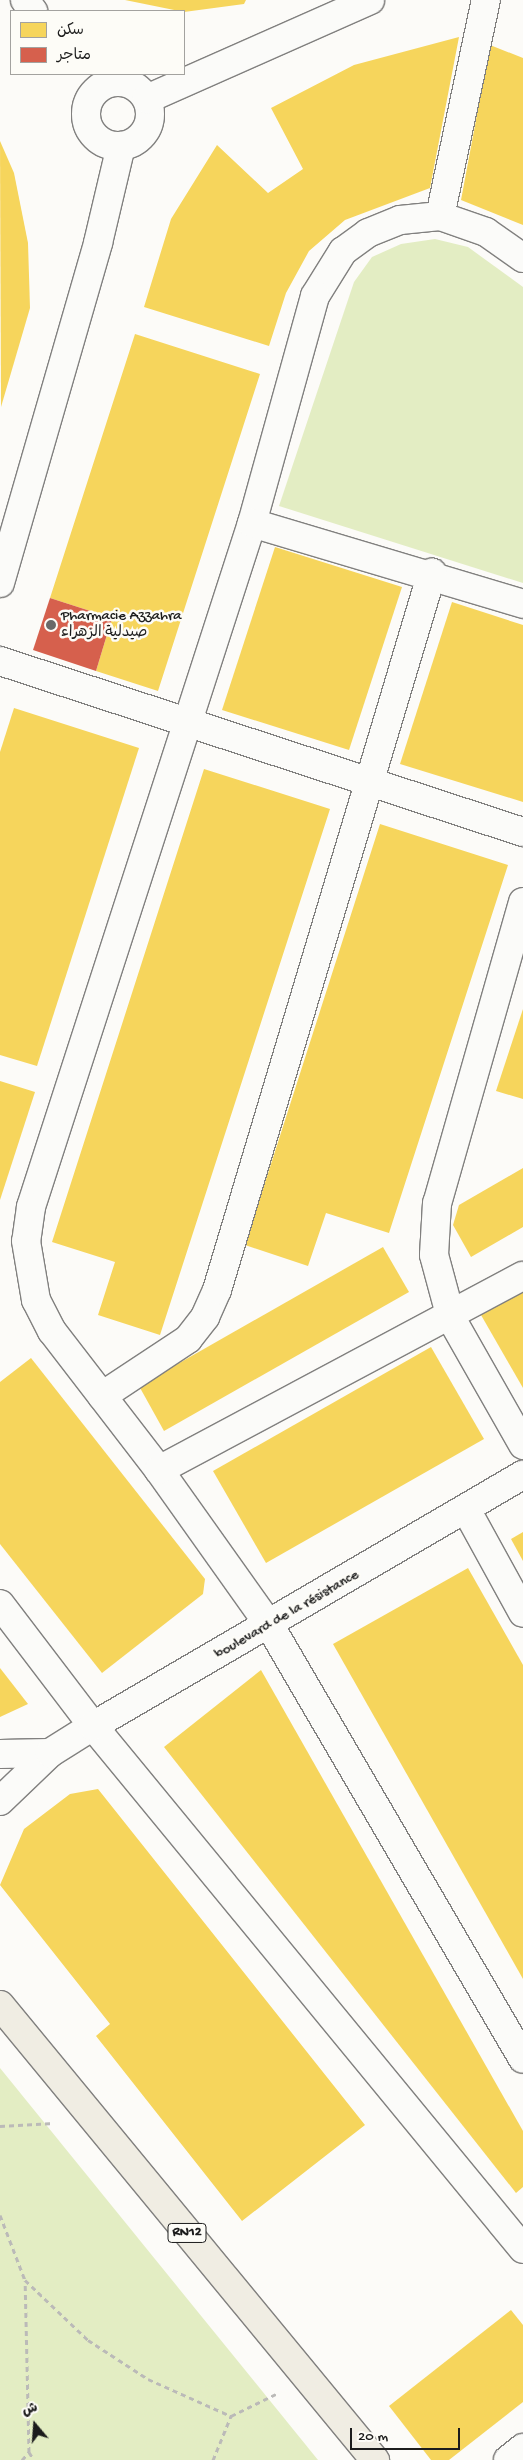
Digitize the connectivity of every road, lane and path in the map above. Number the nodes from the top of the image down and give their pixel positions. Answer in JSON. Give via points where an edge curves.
{"nodes":[{"id":1,"x":370,"y":0,"type":"edge"},
{"id":2,"x":486,"y":0,"type":"edge"},
{"id":3,"x":98,"y":79,"type":"edge"},
{"id":4,"x":147,"y":99,"type":"junction"},
{"id":5,"x":120,"y":146,"type":"junction"},
{"id":6,"x":440,"y":216,"type":"junction"},
{"id":7,"x":523,"y":258,"type":"edge"},
{"id":8,"x":252,"y":523,"type":"junction"},
{"id":9,"x":432,"y":574,"type":"junction"},
{"id":10,"x":0,"y":583,"type":"edge"},
{"id":11,"x":523,"y":604,"type":"edge"},
{"id":12,"x":0,"y":660,"type":"edge"},
{"id":13,"x":187,"y":723,"type":"junction"},
{"id":14,"x":373,"y":781,"type":"junction"},
{"id":15,"x":523,"y":832,"type":"edge"},
{"id":16,"x":523,"y":902,"type":"edge"},
{"id":17,"x":523,"y":1276,"type":"edge"},
{"id":18,"x":451,"y":1318,"type":"junction"},
{"id":19,"x":102,"y":1396,"type":"junction"},
{"id":20,"x":523,"y":1445,"type":"edge"},
{"id":21,"x":159,"y":1470,"type":"junction"},
{"id":22,"x":523,"y":1476,"type":"edge"},
{"id":23,"x":467,"y":1511,"type":"junction"},
{"id":24,"x":0,"y":1604,"type":"edge"},
{"id":25,"x":523,"y":1613,"type":"edge"},
{"id":26,"x":270,"y":1626,"type":"junction"},
{"id":27,"x":93,"y":1726,"type":"junction"},
{"id":28,"x":50,"y":1753,"type":"junction"},
{"id":29,"x":0,"y":1754,"type":"edge"},
{"id":30,"x":0,"y":1801,"type":"edge"},
{"id":31,"x":0,"y":2005,"type":"edge"},
{"id":32,"x":523,"y":2059,"type":"edge"},
{"id":33,"x":56,"y":2122,"type":"dead end"},
{"id":34,"x":0,"y":2126,"type":"edge"},
{"id":35,"x":0,"y":2215,"type":"edge"},
{"id":36,"x":520,"y":2238,"type":"edge"},
{"id":37,"x":26,"y":2280,"type":"junction"},
{"id":38,"x":276,"y":2394,"type":"dead end"},
{"id":39,"x":231,"y":2416,"type":"junction"},
{"id":40,"x":523,"y":2448,"type":"edge"},
{"id":41,"x":29,"y":2452,"type":"junction"},
{"id":42,"x":22,"y":2460,"type":"edge"},
{"id":43,"x":34,"y":2460,"type":"edge"},
{"id":44,"x":213,"y":2460,"type":"edge"},
{"id":45,"x":376,"y":2460,"type":"edge"},
{"id":46,"x":508,"y":2460,"type":"edge"}],
"edges":[{"from":1,"to":4,"type":"street"},
{"from":2,"to":6,"type":"street"},
{"from":3,"to":4,"type":"street","via":[[128,82]]},
{"from":3,"to":5,"type":"street","via":[[86,116],[97,138]]},
{"from":4,"to":5,"type":"street","via":[[151,111],[146,129],[133,143]]},
{"from":5,"to":10,"type":"street","via":[[98,243]]},
{"from":6,"to":7,"type":"street","via":[[486,232]]},
{"from":6,"to":8,"type":"street","via":[[400,220],[368,232],[344,251],[328,271],[315,296]]},
{"from":8,"to":9,"type":"street"},
{"from":8,"to":13,"type":"street"},
{"from":9,"to":11,"type":"street"},
{"from":9,"to":14,"type":"street"},
{"from":12,"to":13,"type":"street"},
{"from":13,"to":14,"type":"street"},
{"from":13,"to":19,"type":"street","via":[[31,1207],[26,1241],[36,1300],[52,1331]]},
{"from":14,"to":15,"type":"street"},
{"from":14,"to":19,"type":"street","via":[[205,1317],[166,1358]]},
{"from":16,"to":18,"type":"street","via":[[437,1203],[434,1255]]},
{"from":17,"to":18,"type":"street"},
{"from":18,"to":20,"type":"street"},
{"from":18,"to":21,"type":"street"},
{"from":19,"to":21,"type":"street"},
{"from":21,"to":26,"type":"street"},
{"from":22,"to":23,"type":"street","name":"boulevard de la résistance"},
{"from":23,"to":25,"type":"street"},
{"from":23,"to":26,"type":"street","name":"boulevard de la résistance"},
{"from":24,"to":27,"type":"street"},
{"from":26,"to":27,"type":"street","name":"boulevard de la résistance"},
{"from":26,"to":32,"type":"street"},
{"from":27,"to":28,"type":"street","name":"boulevard de la résistance"},
{"from":27,"to":36,"type":"street"},
{"from":28,"to":29,"type":"street"},
{"from":28,"to":30,"type":"street","name":"boulevard de la résistance"},
{"from":31,"to":45,"type":"main road","number":"RN12"},
{"from":33,"to":34,"type":"path"},
{"from":35,"to":37,"type":"path"},
{"from":37,"to":39,"type":"path","via":[[88,2340],[148,2380]]},
{"from":37,"to":41,"type":"path"},
{"from":38,"to":39,"type":"path"},
{"from":39,"to":44,"type":"path"},
{"from":40,"to":46,"type":"street"},
{"from":41,"to":42,"type":"path"},
{"from":41,"to":43,"type":"path"}]}
